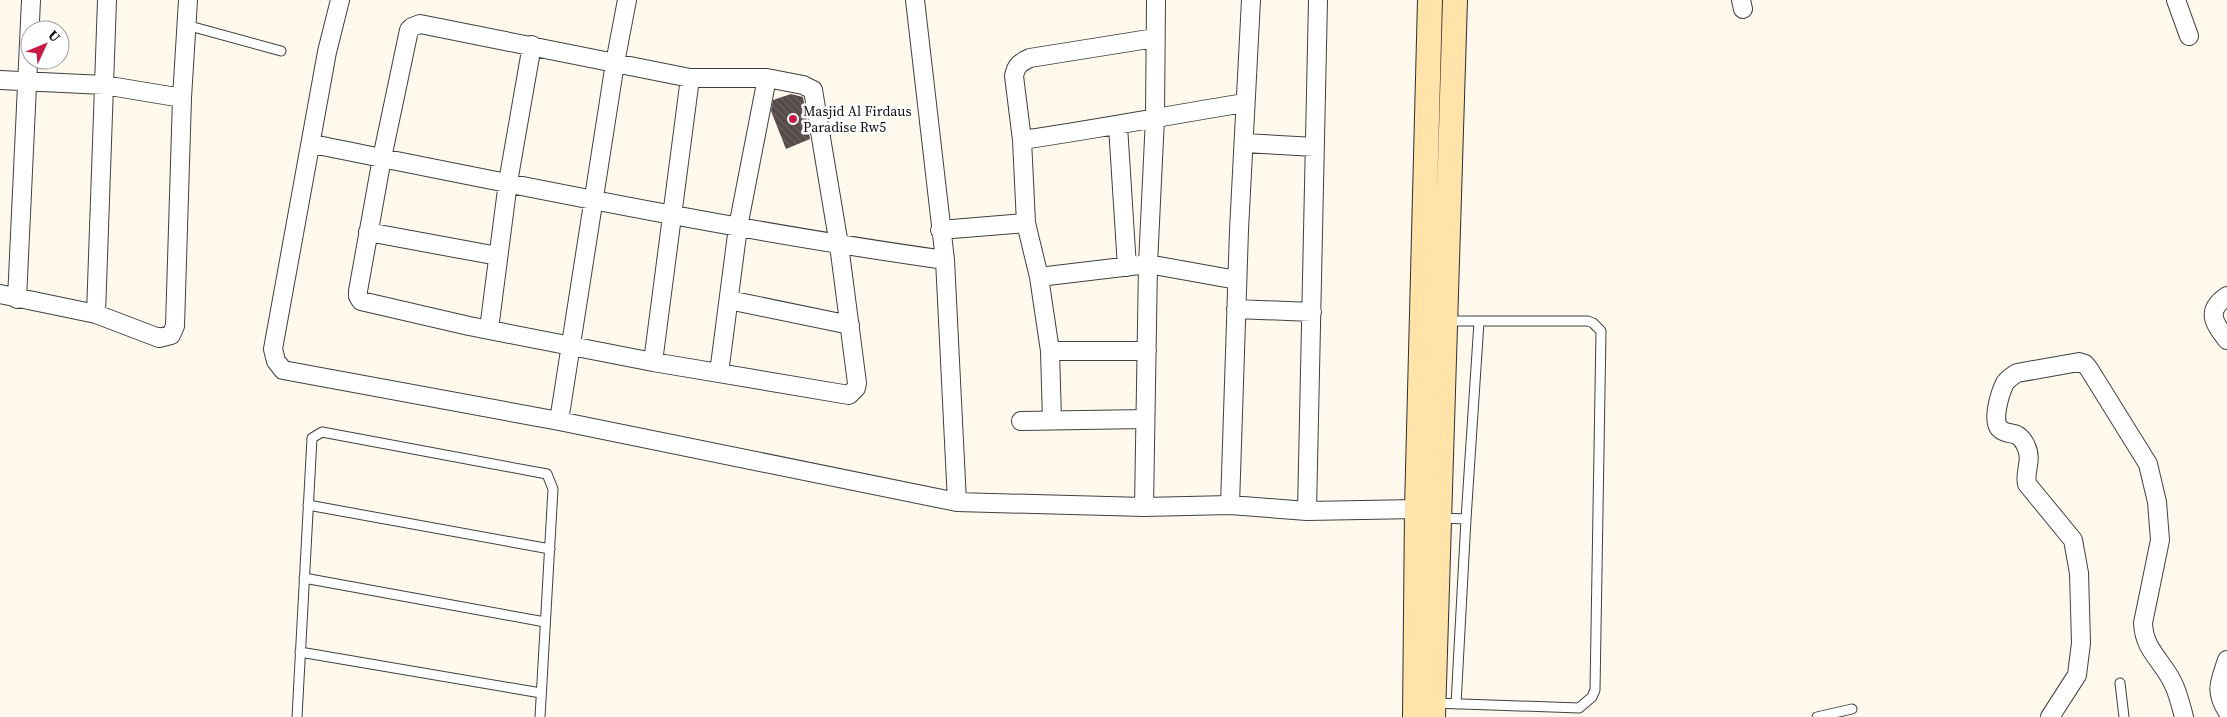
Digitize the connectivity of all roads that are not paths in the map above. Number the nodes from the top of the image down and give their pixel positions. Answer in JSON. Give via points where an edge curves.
{"nodes":[{"id":1,"x":31,"y":0,"type":"edge"},
{"id":2,"x":107,"y":0,"type":"edge"},
{"id":3,"x":188,"y":0,"type":"edge"},
{"id":4,"x":340,"y":0,"type":"edge"},
{"id":5,"x":627,"y":0,"type":"edge"},
{"id":6,"x":915,"y":0,"type":"edge"},
{"id":7,"x":1156,"y":0,"type":"edge"},
{"id":8,"x":1251,"y":0,"type":"edge"},
{"id":9,"x":1318,"y":0,"type":"edge"},
{"id":10,"x":1430,"y":0,"type":"edge"},
{"id":11,"x":1454,"y":0,"type":"edge"},
{"id":12,"x":2176,"y":0,"type":"edge"},
{"id":13,"x":186,"y":25,"type":"junction"},
{"id":14,"x":2189,"y":36,"type":"dead end"},
{"id":15,"x":1155,"y":38,"type":"junction"},
{"id":16,"x":532,"y":45,"type":"junction"},
{"id":17,"x":281,"y":51,"type":"dead end"},
{"id":18,"x":615,"y":63,"type":"junction"},
{"id":19,"x":690,"y":78,"type":"junction"},
{"id":20,"x":767,"y":78,"type":"junction"},
{"id":21,"x":0,"y":80,"type":"edge"},
{"id":22,"x":27,"y":80,"type":"junction"},
{"id":23,"x":104,"y":85,"type":"junction"},
{"id":24,"x":182,"y":98,"type":"junction"},
{"id":25,"x":1245,"y":103,"type":"junction"},
{"id":26,"x":1154,"y":118,"type":"junction"},
{"id":27,"x":1118,"y":126,"type":"junction"},
{"id":28,"x":1022,"y":140,"type":"junction"},
{"id":29,"x":1244,"y":143,"type":"junction"},
{"id":30,"x":312,"y":144,"type":"junction"},
{"id":31,"x":1315,"y":147,"type":"junction"},
{"id":32,"x":382,"y":158,"type":"junction"},
{"id":33,"x":508,"y":182,"type":"junction"},
{"id":34,"x":594,"y":200,"type":"junction"},
{"id":35,"x":671,"y":214,"type":"junction"},
{"id":36,"x":1026,"y":223,"type":"junction"},
{"id":37,"x":738,"y":227,"type":"junction"},
{"id":38,"x":940,"y":230,"type":"junction"},
{"id":39,"x":368,"y":232,"type":"junction"},
{"id":40,"x":839,"y":245,"type":"junction"},
{"id":41,"x":498,"y":256,"type":"junction"},
{"id":42,"x":945,"y":260,"type":"junction"},
{"id":43,"x":1148,"y":264,"type":"junction"},
{"id":44,"x":1127,"y":267,"type":"junction"},
{"id":45,"x":1039,"y":277,"type":"junction"},
{"id":46,"x":1237,"y":280,"type":"junction"},
{"id":47,"x":8,"y":296,"type":"edge"},
{"id":48,"x":2227,"y":296,"type":"edge"},
{"id":49,"x":728,"y":300,"type":"junction"},
{"id":50,"x":1236,"y":309,"type":"junction"},
{"id":51,"x":1312,"y":312,"type":"junction"},
{"id":52,"x":96,"y":314,"type":"junction"},
{"id":53,"x":1445,"y":321,"type":"junction"},
{"id":54,"x":1479,"y":322,"type":"junction"},
{"id":55,"x":850,"y":325,"type":"junction"},
{"id":56,"x":489,"y":330,"type":"junction"},
{"id":57,"x":2227,"y":340,"type":"edge"},
{"id":58,"x":573,"y":346,"type":"junction"},
{"id":59,"x":1050,"y":351,"type":"junction"},
{"id":60,"x":1147,"y":351,"type":"junction"},
{"id":61,"x":653,"y":362,"type":"junction"},
{"id":62,"x":719,"y":373,"type":"junction"},
{"id":63,"x":1145,"y":419,"type":"junction"},
{"id":64,"x":1052,"y":420,"type":"junction"},
{"id":65,"x":559,"y":421,"type":"junction"},
{"id":66,"x":1021,"y":421,"type":"dead end"},
{"id":67,"x":957,"y":502,"type":"junction"},
{"id":68,"x":308,"y":505,"type":"junction"},
{"id":69,"x":1230,"y":505,"type":"junction"},
{"id":70,"x":1144,"y":507,"type":"junction"},
{"id":71,"x":1417,"y":509,"type":"junction"},
{"id":72,"x":1307,"y":511,"type":"junction"},
{"id":73,"x":1439,"y":518,"type":"junction"},
{"id":74,"x":1466,"y":519,"type":"junction"},
{"id":75,"x":550,"y":549,"type":"junction"},
{"id":76,"x":304,"y":578,"type":"junction"},
{"id":77,"x":546,"y":622,"type":"junction"},
{"id":78,"x":300,"y":652,"type":"junction"},
{"id":79,"x":2227,"y":660,"type":"edge"},
{"id":80,"x":2120,"y":683,"type":"dead end"},
{"id":81,"x":541,"y":693,"type":"junction"},
{"id":82,"x":1852,"y":709,"type":"dead end"},
{"id":83,"x":1435,"y":710,"type":"edge"},
{"id":84,"x":2227,"y":712,"type":"edge"},
{"id":85,"x":297,"y":717,"type":"edge"},
{"id":86,"x":540,"y":717,"type":"edge"},
{"id":87,"x":1817,"y":717,"type":"edge"},
{"id":88,"x":2050,"y":717,"type":"edge"},
{"id":89,"x":2124,"y":717,"type":"edge"},
{"id":90,"x":2184,"y":717,"type":"edge"}],
"edges":[{"from":1,"to":22,"type":"street"},
{"from":2,"to":23,"type":"street"},
{"from":3,"to":13,"type":"street"},
{"from":4,"to":30,"type":"street","via":[[327,52]]},
{"from":5,"to":18,"type":"street"},
{"from":6,"to":38,"type":"street"},
{"from":7,"to":15,"type":"street"},
{"from":8,"to":25,"type":"street"},
{"from":9,"to":31,"type":"street"},
{"from":10,"to":71,"type":"main road"},
{"from":11,"to":53,"type":"main road"},
{"from":12,"to":14,"type":"street"},
{"from":13,"to":17,"type":"lane"},
{"from":13,"to":24,"type":"street"},
{"from":15,"to":26,"type":"street"},
{"from":15,"to":28,"type":"street","via":[[1020,62],[1014,76]]},
{"from":16,"to":18,"type":"street"},
{"from":16,"to":32,"type":"street","via":[[420,24],[412,26]]},
{"from":16,"to":33,"type":"street"},
{"from":18,"to":19,"type":"street"},
{"from":18,"to":34,"type":"street"},
{"from":19,"to":20,"type":"street"},
{"from":19,"to":35,"type":"street"},
{"from":20,"to":37,"type":"street"},
{"from":20,"to":40,"type":"street","via":[[813,90]]},
{"from":21,"to":22,"type":"street"},
{"from":22,"to":23,"type":"street"},
{"from":22,"to":47,"type":"street"},
{"from":23,"to":24,"type":"street"},
{"from":23,"to":52,"type":"street"},
{"from":24,"to":52,"type":"street","via":[[176,326],[171,335],[159,338]]},
{"from":25,"to":26,"type":"street"},
{"from":25,"to":29,"type":"street"},
{"from":26,"to":27,"type":"street"},
{"from":26,"to":43,"type":"street"},
{"from":27,"to":28,"type":"street"},
{"from":27,"to":44,"type":"street"},
{"from":28,"to":36,"type":"street"},
{"from":29,"to":31,"type":"street"},
{"from":29,"to":46,"type":"street"},
{"from":30,"to":32,"type":"street"},
{"from":30,"to":65,"type":"street","via":[[274,349],[276,361],[283,370]]},
{"from":31,"to":51,"type":"street"},
{"from":32,"to":33,"type":"street"},
{"from":32,"to":39,"type":"street"},
{"from":33,"to":34,"type":"street"},
{"from":33,"to":41,"type":"street"},
{"from":34,"to":35,"type":"street"},
{"from":34,"to":58,"type":"street"},
{"from":35,"to":37,"type":"street"},
{"from":35,"to":61,"type":"street"},
{"from":36,"to":38,"type":"street"},
{"from":36,"to":45,"type":"street"},
{"from":37,"to":40,"type":"street"},
{"from":37,"to":49,"type":"street"},
{"from":38,"to":42,"type":"street"},
{"from":39,"to":41,"type":"street"},
{"from":39,"to":56,"type":"street","via":[[358,291],[361,301]]},
{"from":40,"to":42,"type":"street"},
{"from":40,"to":55,"type":"street"},
{"from":41,"to":56,"type":"street"},
{"from":42,"to":67,"type":"street"},
{"from":43,"to":44,"type":"street"},
{"from":43,"to":46,"type":"street"},
{"from":43,"to":60,"type":"street"},
{"from":44,"to":45,"type":"street"},
{"from":45,"to":59,"type":"street"},
{"from":46,"to":50,"type":"street"},
{"from":47,"to":52,"type":"street"},
{"from":48,"to":57,"type":"street","via":[[2220,301],[2213,315],[2214,324]]},
{"from":49,"to":55,"type":"street"},
{"from":49,"to":62,"type":"street"},
{"from":50,"to":51,"type":"street"},
{"from":50,"to":69,"type":"street"},
{"from":51,"to":72,"type":"street"},
{"from":53,"to":54,"type":"lane"},
{"from":53,"to":73,"type":"main road"},
{"from":54,"to":74,"type":"lane"},
{"from":54,"to":83,"type":"lane","via":[[1588,321],[1601,331],[1595,690],[1579,708]]},
{"from":55,"to":62,"type":"street","via":[[857,383],[848,395]]},
{"from":56,"to":58,"type":"street"},
{"from":58,"to":61,"type":"street"},
{"from":58,"to":65,"type":"street"},
{"from":59,"to":60,"type":"street"},
{"from":59,"to":64,"type":"street"},
{"from":60,"to":63,"type":"street"},
{"from":61,"to":62,"type":"street"},
{"from":63,"to":64,"type":"street"},
{"from":63,"to":70,"type":"street"},
{"from":64,"to":66,"type":"street"},
{"from":65,"to":67,"type":"street"},
{"from":67,"to":70,"type":"street"},
{"from":68,"to":75,"type":"lane"},
{"from":68,"to":75,"type":"lane","via":[[312,438],[322,432],[547,474],[553,489]]},
{"from":68,"to":76,"type":"lane"},
{"from":69,"to":70,"type":"street"},
{"from":69,"to":72,"type":"street"},
{"from":71,"to":72,"type":"street"},
{"from":71,"to":83,"type":"main road"},
{"from":73,"to":74,"type":"lane"},
{"from":73,"to":83,"type":"main road"},
{"from":74,"to":83,"type":"lane"},
{"from":75,"to":77,"type":"lane"},
{"from":76,"to":77,"type":"lane"},
{"from":76,"to":78,"type":"lane"},
{"from":77,"to":81,"type":"lane"},
{"from":78,"to":81,"type":"lane"},
{"from":78,"to":85,"type":"lane"},
{"from":79,"to":84,"type":"street","via":[[2219,682],[2220,699]]},
{"from":80,"to":89,"type":"lane"},
{"from":81,"to":86,"type":"lane"},
{"from":82,"to":87,"type":"lane"},
{"from":88,"to":90,"type":"street","via":[[2077,675],[2081,643],[2079,573],[2073,540],[2027,484],[2030,462],[2020,436],[2004,432],[1996,420],[2002,390],[2017,373],[2078,362],[2089,369],[2148,464],[2157,502],[2160,540],[2143,636],[2174,683]]}]}
